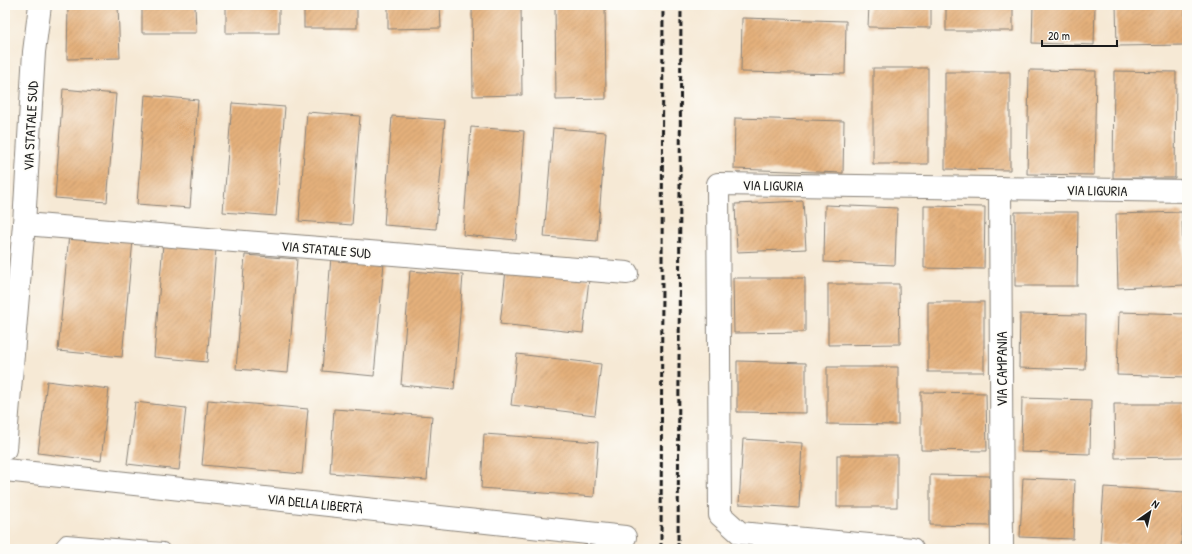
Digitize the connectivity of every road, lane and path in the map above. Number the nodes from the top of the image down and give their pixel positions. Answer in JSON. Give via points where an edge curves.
{"nodes":[{"id":1,"x":28,"y":5,"type":"edge"},
{"id":2,"x":40,"y":5,"type":"edge"},
{"id":3,"x":34,"y":52,"type":"junction"},
{"id":4,"x":1000,"y":188,"type":"junction"},
{"id":5,"x":1187,"y":191,"type":"edge"},
{"id":6,"x":24,"y":224,"type":"junction"},
{"id":7,"x":627,"y":274,"type":"dead end"},
{"id":8,"x":5,"y":449,"type":"edge"},
{"id":9,"x":5,"y":470,"type":"edge"},
{"id":10,"x":625,"y":537,"type":"dead end"},
{"id":11,"x":822,"y":545,"type":"edge"},
{"id":12,"x":59,"y":549,"type":"edge"},
{"id":13,"x":163,"y":549,"type":"edge"},
{"id":14,"x":912,"y":549,"type":"edge"},
{"id":15,"x":1002,"y":549,"type":"edge"}],
"edges":[{"from":1,"to":3,"type":"street","name":"VIA STATALE SUD","via":[[34,29]]},
{"from":2,"to":3,"type":"street","name":"VIA STATALE SUD"},
{"from":3,"to":6,"type":"street","name":"VIA STATALE SUD"},
{"from":4,"to":5,"type":"street","name":"VIA LIGURIA"},
{"from":4,"to":11,"type":"street","name":"VIA LIGURIA","via":[[718,184],[720,515],[740,533]]},
{"from":4,"to":15,"type":"street","name":"VIA CAMPANIA"},
{"from":6,"to":7,"type":"street","name":"VIA STATALE SUD"},
{"from":6,"to":8,"type":"street","name":"VIA STATALE SUD"},
{"from":9,"to":10,"type":"street","name":"VIA DELLA LIBERTÀ"},
{"from":11,"to":14,"type":"street"},
{"from":12,"to":13,"type":"lane","via":[[66,541]]}]}
